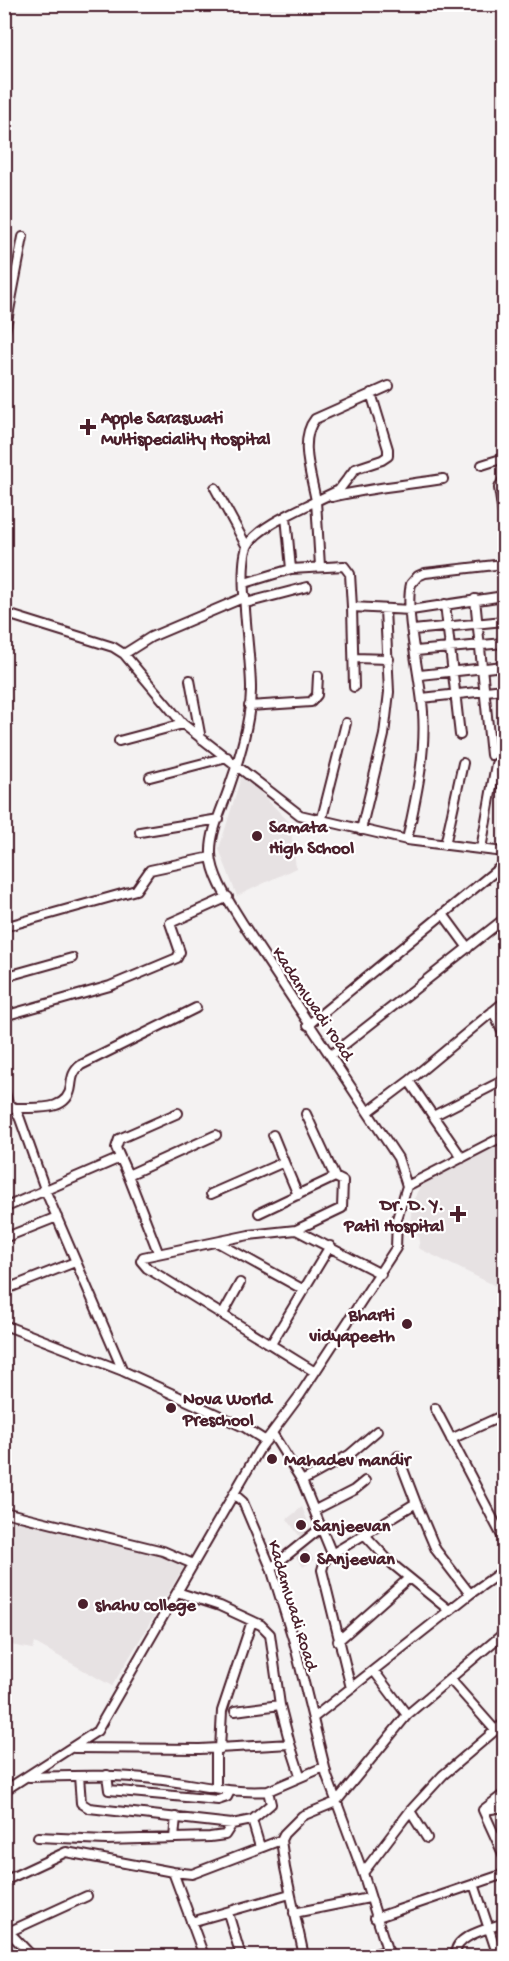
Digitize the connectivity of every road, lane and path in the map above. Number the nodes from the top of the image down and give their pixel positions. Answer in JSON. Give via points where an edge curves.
{"nodes":[{"id":1,"x":23,"y":237,"type":"dead end"},
{"id":2,"x":4,"y":337,"type":"edge"},
{"id":3,"x":389,"y":386,"type":"dead end"},
{"id":4,"x":371,"y":393,"type":"junction"},
{"id":5,"x":504,"y":458,"type":"edge"},
{"id":6,"x":482,"y":465,"type":"dead end"},
{"id":7,"x":504,"y":478,"type":"edge"},
{"id":8,"x":443,"y":479,"type":"dead end"},
{"id":9,"x":215,"y":488,"type":"dead end"},
{"id":10,"x":316,"y":501,"type":"junction"},
{"id":11,"x":503,"y":502,"type":"edge"},
{"id":12,"x":286,"y":516,"type":"junction"},
{"id":13,"x":504,"y":521,"type":"edge"},
{"id":14,"x":248,"y":547,"type":"junction"},
{"id":15,"x":504,"y":564,"type":"edge"},
{"id":16,"x":321,"y":566,"type":"junction"},
{"id":17,"x":291,"y":569,"type":"junction"},
{"id":18,"x":245,"y":583,"type":"junction"},
{"id":19,"x":307,"y":587,"type":"dead end"},
{"id":20,"x":504,"y":596,"type":"edge"},
{"id":21,"x":475,"y":599,"type":"junction"},
{"id":22,"x":246,"y":600,"type":"junction"},
{"id":23,"x":445,"y":604,"type":"junction"},
{"id":24,"x":352,"y":607,"type":"junction"},
{"id":25,"x":504,"y":608,"type":"edge"},
{"id":26,"x":385,"y":609,"type":"junction"},
{"id":27,"x":411,"y":610,"type":"junction"},
{"id":28,"x":4,"y":613,"type":"edge"},
{"id":29,"x":504,"y":621,"type":"edge"},
{"id":30,"x":478,"y":624,"type":"junction"},
{"id":31,"x":448,"y":627,"type":"junction"},
{"id":32,"x":413,"y":630,"type":"junction"},
{"id":33,"x":504,"y":643,"type":"edge"},
{"id":34,"x":480,"y":645,"type":"junction"},
{"id":35,"x":450,"y":649,"type":"junction"},
{"id":36,"x":416,"y":651,"type":"junction"},
{"id":37,"x":124,"y":654,"type":"junction"},
{"id":38,"x":354,"y":658,"type":"junction"},
{"id":39,"x":389,"y":659,"type":"junction"},
{"id":40,"x":504,"y":666,"type":"edge"},
{"id":41,"x":482,"y":669,"type":"junction"},
{"id":42,"x":453,"y":671,"type":"junction"},
{"id":43,"x":420,"y":675,"type":"junction"},
{"id":44,"x":318,"y":676,"type":"dead end"},
{"id":45,"x":190,"y":680,"type":"dead end"},
{"id":46,"x":354,"y":687,"type":"dead end"},
{"id":47,"x":504,"y":689,"type":"edge"},
{"id":48,"x":484,"y":690,"type":"junction"},
{"id":49,"x":456,"y":694,"type":"junction"},
{"id":50,"x":422,"y":698,"type":"junction"},
{"id":51,"x":249,"y":706,"type":"junction"},
{"id":52,"x":346,"y":723,"type":"dead end"},
{"id":53,"x":183,"y":724,"type":"junction"},
{"id":54,"x":460,"y":735,"type":"dead end"},
{"id":55,"x":201,"y":739,"type":"junction"},
{"id":56,"x":118,"y":741,"type":"dead end"},
{"id":57,"x":490,"y":755,"type":"dead end"},
{"id":58,"x":227,"y":757,"type":"junction"},
{"id":59,"x":463,"y":763,"type":"dead end"},
{"id":60,"x":238,"y":764,"type":"junction"},
{"id":61,"x":496,"y":764,"type":"dead end"},
{"id":62,"x":150,"y":777,"type":"dead end"},
{"id":63,"x":219,"y":819,"type":"junction"},
{"id":64,"x":321,"y":822,"type":"junction"},
{"id":65,"x":361,"y":830,"type":"junction"},
{"id":66,"x":140,"y":832,"type":"dead end"},
{"id":67,"x":407,"y":840,"type":"junction"},
{"id":68,"x":445,"y":846,"type":"junction"},
{"id":69,"x":481,"y":849,"type":"junction"},
{"id":70,"x":504,"y":852,"type":"edge"},
{"id":71,"x":211,"y":857,"type":"junction"},
{"id":72,"x":504,"y":864,"type":"edge"},
{"id":73,"x":228,"y":897,"type":"junction"},
{"id":74,"x":443,"y":914,"type":"junction"},
{"id":75,"x":504,"y":919,"type":"edge"},
{"id":76,"x":4,"y":927,"type":"edge"},
{"id":77,"x":468,"y":948,"type":"junction"},
{"id":78,"x":72,"y":958,"type":"dead end"},
{"id":79,"x":4,"y":977,"type":"edge"},
{"id":80,"x":504,"y":1002,"type":"edge"},
{"id":81,"x":196,"y":1008,"type":"dead end"},
{"id":82,"x":493,"y":1011,"type":"junction"},
{"id":83,"x":4,"y":1016,"type":"edge"},
{"id":84,"x":308,"y":1025,"type":"junction"},
{"id":85,"x":504,"y":1036,"type":"edge"},
{"id":86,"x":331,"y":1055,"type":"junction"},
{"id":87,"x":504,"y":1080,"type":"edge"},
{"id":88,"x":409,"y":1081,"type":"junction"},
{"id":89,"x":4,"y":1089,"type":"edge"},
{"id":90,"x":9,"y":1105,"type":"edge"},
{"id":91,"x":368,"y":1112,"type":"junction"},
{"id":92,"x":178,"y":1113,"type":"dead end"},
{"id":93,"x":306,"y":1114,"type":"dead end"},
{"id":94,"x":435,"y":1115,"type":"junction"},
{"id":95,"x":216,"y":1135,"type":"dead end"},
{"id":96,"x":273,"y":1135,"type":"dead end"},
{"id":97,"x":504,"y":1136,"type":"edge"},
{"id":98,"x":120,"y":1158,"type":"junction"},
{"id":99,"x":462,"y":1158,"type":"junction"},
{"id":100,"x":284,"y":1162,"type":"junction"},
{"id":101,"x":128,"y":1175,"type":"junction"},
{"id":102,"x":335,"y":1177,"type":"junction"},
{"id":103,"x":407,"y":1186,"type":"junction"},
{"id":104,"x":46,"y":1192,"type":"junction"},
{"id":105,"x":211,"y":1194,"type":"dead end"},
{"id":106,"x":298,"y":1195,"type":"junction"},
{"id":107,"x":4,"y":1208,"type":"edge"},
{"id":108,"x":259,"y":1213,"type":"dead end"},
{"id":109,"x":57,"y":1217,"type":"junction"},
{"id":110,"x":297,"y":1230,"type":"junction"},
{"id":111,"x":4,"y":1238,"type":"edge"},
{"id":112,"x":218,"y":1242,"type":"junction"},
{"id":113,"x":330,"y":1246,"type":"junction"},
{"id":114,"x":158,"y":1252,"type":"junction"},
{"id":115,"x":75,"y":1262,"type":"junction"},
{"id":116,"x":381,"y":1274,"type":"junction"},
{"id":117,"x":240,"y":1283,"type":"dead end"},
{"id":118,"x":4,"y":1290,"type":"edge"},
{"id":119,"x":304,"y":1290,"type":"junction"},
{"id":120,"x":223,"y":1314,"type":"junction"},
{"id":121,"x":4,"y":1325,"type":"edge"},
{"id":122,"x":271,"y":1344,"type":"junction"},
{"id":123,"x":123,"y":1371,"type":"junction"},
{"id":124,"x":315,"y":1372,"type":"junction"},
{"id":125,"x":435,"y":1408,"type":"dead end"},
{"id":126,"x":504,"y":1415,"type":"edge"},
{"id":127,"x":377,"y":1431,"type":"dead end"},
{"id":128,"x":272,"y":1433,"type":"junction"},
{"id":129,"x":451,"y":1439,"type":"junction"},
{"id":130,"x":266,"y":1441,"type":"junction"},
{"id":131,"x":398,"y":1456,"type":"dead end"},
{"id":132,"x":302,"y":1481,"type":"junction"},
{"id":133,"x":365,"y":1481,"type":"dead end"},
{"id":134,"x":235,"y":1495,"type":"junction"},
{"id":135,"x":416,"y":1503,"type":"junction"},
{"id":136,"x":315,"y":1510,"type":"junction"},
{"id":137,"x":4,"y":1512,"type":"edge"},
{"id":138,"x":322,"y":1527,"type":"junction"},
{"id":139,"x":364,"y":1534,"type":"junction"},
{"id":140,"x":504,"y":1540,"type":"edge"},
{"id":141,"x":332,"y":1554,"type":"junction"},
{"id":142,"x":193,"y":1564,"type":"junction"},
{"id":143,"x":271,"y":1568,"type":"junction"},
{"id":144,"x":504,"y":1570,"type":"edge"},
{"id":145,"x":409,"y":1578,"type":"junction"},
{"id":146,"x":177,"y":1592,"type":"junction"},
{"id":147,"x":470,"y":1594,"type":"junction"},
{"id":148,"x":450,"y":1611,"type":"junction"},
{"id":149,"x":252,"y":1621,"type":"junction"},
{"id":150,"x":504,"y":1633,"type":"edge"},
{"id":151,"x":338,"y":1641,"type":"junction"},
{"id":152,"x":374,"y":1671,"type":"junction"},
{"id":153,"x":450,"y":1679,"type":"junction"},
{"id":154,"x":351,"y":1688,"type":"junction"},
{"id":155,"x":280,"y":1705,"type":"junction"},
{"id":156,"x":235,"y":1711,"type":"dead end"},
{"id":157,"x":407,"y":1715,"type":"junction"},
{"id":158,"x":313,"y":1718,"type":"junction"},
{"id":159,"x":504,"y":1723,"type":"edge"},
{"id":160,"x":495,"y":1730,"type":"junction"},
{"id":161,"x":290,"y":1744,"type":"junction"},
{"id":162,"x":73,"y":1748,"type":"junction"},
{"id":163,"x":218,"y":1749,"type":"junction"},
{"id":164,"x":324,"y":1767,"type":"junction"},
{"id":165,"x":107,"y":1775,"type":"junction"},
{"id":166,"x":300,"y":1775,"type":"junction"},
{"id":167,"x":79,"y":1776,"type":"junction"},
{"id":168,"x":28,"y":1778,"type":"junction"},
{"id":169,"x":216,"y":1788,"type":"junction"},
{"id":170,"x":4,"y":1791,"type":"edge"},
{"id":171,"x":230,"y":1791,"type":"junction"},
{"id":172,"x":268,"y":1791,"type":"junction"},
{"id":173,"x":504,"y":1794,"type":"edge"},
{"id":174,"x":336,"y":1802,"type":"junction"},
{"id":175,"x":504,"y":1807,"type":"edge"},
{"id":176,"x":483,"y":1810,"type":"junction"},
{"id":177,"x":410,"y":1811,"type":"junction"},
{"id":178,"x":176,"y":1817,"type":"junction"},
{"id":179,"x":252,"y":1820,"type":"junction"},
{"id":180,"x":232,"y":1824,"type":"junction"},
{"id":181,"x":38,"y":1837,"type":"dead end"},
{"id":182,"x":174,"y":1838,"type":"junction"},
{"id":183,"x":428,"y":1838,"type":"dead end"},
{"id":184,"x":281,"y":1840,"type":"junction"},
{"id":185,"x":260,"y":1847,"type":"junction"},
{"id":186,"x":504,"y":1856,"type":"edge"},
{"id":187,"x":173,"y":1872,"type":"junction"},
{"id":188,"x":363,"y":1873,"type":"junction"},
{"id":189,"x":504,"y":1874,"type":"edge"},
{"id":190,"x":4,"y":1881,"type":"edge"},
{"id":191,"x":474,"y":1884,"type":"junction"},
{"id":192,"x":290,"y":1894,"type":"junction"},
{"id":193,"x":87,"y":1896,"type":"dead end"},
{"id":194,"x":369,"y":1898,"type":"junction"},
{"id":195,"x":228,"y":1913,"type":"junction"},
{"id":196,"x":294,"y":1913,"type":"junction"},
{"id":197,"x":375,"y":1918,"type":"junction"},
{"id":198,"x":191,"y":1922,"type":"junction"},
{"id":199,"x":504,"y":1923,"type":"edge"},
{"id":200,"x":488,"y":1929,"type":"junction"},
{"id":201,"x":7,"y":1933,"type":"edge"},
{"id":202,"x":388,"y":1953,"type":"edge"},
{"id":203,"x":32,"y":1956,"type":"edge"},
{"id":204,"x":204,"y":1956,"type":"edge"},
{"id":205,"x":241,"y":1956,"type":"edge"},
{"id":206,"x":304,"y":1956,"type":"edge"},
{"id":207,"x":369,"y":1956,"type":"edge"},
{"id":208,"x":456,"y":1956,"type":"edge"},
{"id":209,"x":498,"y":1956,"type":"edge"}],
"edges":[{"from":1,"to":2,"type":"street"},
{"from":3,"to":4,"type":"street"},
{"from":4,"to":10,"type":"street","via":[[309,426],[307,450]]},
{"from":4,"to":10,"type":"street","via":[[388,456],[355,469],[339,490]]},
{"from":5,"to":6,"type":"street"},
{"from":7,"to":11,"type":"street","via":[[500,483]]},
{"from":8,"to":10,"type":"street","via":[[369,488]]},
{"from":9,"to":14,"type":"street"},
{"from":10,"to":12,"type":"street"},
{"from":10,"to":16,"type":"street"},
{"from":11,"to":13,"type":"street"},
{"from":12,"to":14,"type":"street","via":[[259,533]]},
{"from":12,"to":17,"type":"street"},
{"from":14,"to":18,"type":"street"},
{"from":15,"to":27,"type":"street","via":[[418,576],[410,589]]},
{"from":16,"to":17,"type":"street"},
{"from":16,"to":24,"type":"street","via":[[348,568]]},
{"from":17,"to":18,"type":"street"},
{"from":18,"to":22,"type":"street"},
{"from":19,"to":22,"type":"street"},
{"from":20,"to":21,"type":"street"},
{"from":20,"to":25,"type":"street"},
{"from":21,"to":23,"type":"street"},
{"from":21,"to":30,"type":"street"},
{"from":22,"to":37,"type":"street","via":[[171,627]]},
{"from":22,"to":51,"type":"street"},
{"from":23,"to":27,"type":"street"},
{"from":23,"to":31,"type":"street"},
{"from":24,"to":26,"type":"street"},
{"from":24,"to":38,"type":"street"},
{"from":26,"to":27,"type":"street"},
{"from":26,"to":39,"type":"street"},
{"from":27,"to":32,"type":"street"},
{"from":28,"to":37,"type":"street","via":[[113,647]]},
{"from":29,"to":30,"type":"street"},
{"from":30,"to":31,"type":"street"},
{"from":30,"to":34,"type":"street"},
{"from":31,"to":32,"type":"street"},
{"from":31,"to":35,"type":"street"},
{"from":32,"to":36,"type":"street"},
{"from":33,"to":34,"type":"street"},
{"from":34,"to":35,"type":"street"},
{"from":34,"to":41,"type":"street"},
{"from":35,"to":36,"type":"street"},
{"from":35,"to":42,"type":"street"},
{"from":36,"to":43,"type":"street"},
{"from":37,"to":53,"type":"street"},
{"from":38,"to":39,"type":"street"},
{"from":38,"to":46,"type":"street"},
{"from":39,"to":65,"type":"street","via":[[384,735]]},
{"from":40,"to":41,"type":"street"},
{"from":41,"to":42,"type":"street"},
{"from":41,"to":48,"type":"street"},
{"from":42,"to":43,"type":"street"},
{"from":42,"to":49,"type":"street"},
{"from":43,"to":50,"type":"street"},
{"from":44,"to":51,"type":"street","via":[[317,695],[311,702]]},
{"from":45,"to":55,"type":"street"},
{"from":47,"to":48,"type":"street"},
{"from":48,"to":49,"type":"street"},
{"from":48,"to":57,"type":"street"},
{"from":49,"to":50,"type":"street"},
{"from":49,"to":54,"type":"street"},
{"from":50,"to":67,"type":"street","via":[[423,761]]},
{"from":51,"to":60,"type":"street"},
{"from":52,"to":64,"type":"street"},
{"from":53,"to":55,"type":"street"},
{"from":53,"to":56,"type":"street"},
{"from":55,"to":58,"type":"street"},
{"from":58,"to":60,"type":"street"},
{"from":58,"to":62,"type":"street"},
{"from":59,"to":68,"type":"street"},
{"from":60,"to":63,"type":"street"},
{"from":60,"to":64,"type":"street","via":[[287,808]]},
{"from":61,"to":69,"type":"street"},
{"from":63,"to":66,"type":"street"},
{"from":63,"to":71,"type":"street"},
{"from":64,"to":65,"type":"street"},
{"from":65,"to":67,"type":"street"},
{"from":67,"to":68,"type":"street"},
{"from":68,"to":69,"type":"street"},
{"from":69,"to":70,"type":"street"},
{"from":71,"to":73,"type":"street","name":"Kadamwadi road"},
{"from":71,"to":76,"type":"street","via":[[150,870],[136,890]]},
{"from":72,"to":74,"type":"street"},
{"from":73,"to":83,"type":"street","via":[[170,923],[180,952],[177,958],[101,989]]},
{"from":73,"to":84,"type":"street","name":"Kadamwadi road"},
{"from":74,"to":77,"type":"street"},
{"from":74,"to":84,"type":"street"},
{"from":75,"to":77,"type":"street"},
{"from":77,"to":86,"type":"street"},
{"from":78,"to":79,"type":"street"},
{"from":80,"to":82,"type":"street"},
{"from":81,"to":90,"type":"street","via":[[81,1065],[73,1074],[70,1092],[56,1106]]},
{"from":82,"to":85,"type":"street"},
{"from":82,"to":88,"type":"street"},
{"from":84,"to":86,"type":"street","name":"Kadamwadi road"},
{"from":86,"to":91,"type":"street","name":"Kadamwadi road"},
{"from":87,"to":94,"type":"street"},
{"from":88,"to":91,"type":"street"},
{"from":88,"to":94,"type":"street"},
{"from":89,"to":90,"type":"street"},
{"from":90,"to":104,"type":"street"},
{"from":91,"to":103,"type":"street","name":"Kadamwadi road","via":[[398,1158]]},
{"from":92,"to":98,"type":"street","via":[[123,1136],[117,1143]]},
{"from":93,"to":102,"type":"street"},
{"from":94,"to":99,"type":"street"},
{"from":95,"to":101,"type":"street"},
{"from":96,"to":100,"type":"street"},
{"from":97,"to":99,"type":"street"},
{"from":98,"to":101,"type":"street"},
{"from":98,"to":104,"type":"street"},
{"from":99,"to":103,"type":"street"},
{"from":100,"to":105,"type":"street"},
{"from":100,"to":106,"type":"street"},
{"from":101,"to":114,"type":"street"},
{"from":102,"to":106,"type":"street"},
{"from":102,"to":110,"type":"street","via":[[343,1181],[342,1208]]},
{"from":103,"to":116,"type":"street","via":[[397,1219],[396,1248]]},
{"from":104,"to":107,"type":"street"},
{"from":104,"to":109,"type":"street"},
{"from":106,"to":108,"type":"street"},
{"from":109,"to":111,"type":"street"},
{"from":109,"to":115,"type":"street"},
{"from":110,"to":112,"type":"street","via":[[277,1230]]},
{"from":110,"to":113,"type":"street"},
{"from":112,"to":114,"type":"street"},
{"from":112,"to":119,"type":"street"},
{"from":113,"to":116,"type":"street"},
{"from":113,"to":119,"type":"street"},
{"from":114,"to":120,"type":"street","via":[[143,1257],[143,1265]]},
{"from":115,"to":118,"type":"street"},
{"from":115,"to":123,"type":"street"},
{"from":116,"to":124,"type":"street"},
{"from":117,"to":120,"type":"street"},
{"from":119,"to":122,"type":"street"},
{"from":120,"to":122,"type":"street"},
{"from":121,"to":123,"type":"street"},
{"from":122,"to":124,"type":"street"},
{"from":123,"to":130,"type":"street"},
{"from":124,"to":128,"type":"street"},
{"from":125,"to":129,"type":"street"},
{"from":126,"to":129,"type":"street"},
{"from":127,"to":132,"type":"street","via":[[350,1455]]},
{"from":128,"to":130,"type":"street"},
{"from":128,"to":132,"type":"street"},
{"from":129,"to":140,"type":"street"},
{"from":130,"to":134,"type":"street"},
{"from":131,"to":135,"type":"street"},
{"from":132,"to":136,"type":"street"},
{"from":133,"to":136,"type":"street"},
{"from":134,"to":142,"type":"street"},
{"from":134,"to":143,"type":"street","name":"Kadamwadi Road","via":[[243,1502]]},
{"from":135,"to":139,"type":"street"},
{"from":135,"to":147,"type":"street","via":[[436,1550]]},
{"from":136,"to":138,"type":"street"},
{"from":137,"to":142,"type":"street","via":[[163,1551]]},
{"from":138,"to":141,"type":"street"},
{"from":138,"to":143,"type":"street"},
{"from":139,"to":141,"type":"street"},
{"from":139,"to":145,"type":"street"},
{"from":141,"to":151,"type":"street","via":[[322,1570]]},
{"from":142,"to":146,"type":"street"},
{"from":143,"to":158,"type":"street","name":"Kadamwadi Road"},
{"from":144,"to":147,"type":"street"},
{"from":145,"to":148,"type":"street"},
{"from":145,"to":151,"type":"street"},
{"from":146,"to":149,"type":"street"},
{"from":146,"to":162,"type":"street","via":[[97,1731]]},
{"from":147,"to":148,"type":"street"},
{"from":148,"to":152,"type":"street"},
{"from":149,"to":155,"type":"street","via":[[270,1634]]},
{"from":149,"to":163,"type":"street","via":[[222,1711]]},
{"from":150,"to":153,"type":"street"},
{"from":151,"to":154,"type":"street"},
{"from":152,"to":154,"type":"street"},
{"from":152,"to":157,"type":"street"},
{"from":153,"to":157,"type":"street"},
{"from":153,"to":160,"type":"street"},
{"from":154,"to":158,"type":"street"},
{"from":155,"to":156,"type":"street"},
{"from":155,"to":161,"type":"street"},
{"from":157,"to":174,"type":"street"},
{"from":158,"to":164,"type":"street","name":"Kadamwadi Road"},
{"from":159,"to":160,"type":"street"},
{"from":160,"to":177,"type":"street","via":[[443,1775]]},
{"from":161,"to":163,"type":"street"},
{"from":161,"to":166,"type":"street"},
{"from":162,"to":163,"type":"street"},
{"from":162,"to":168,"type":"street"},
{"from":163,"to":169,"type":"street"},
{"from":164,"to":166,"type":"street"},
{"from":164,"to":174,"type":"street","name":"Kadamwadi Road"},
{"from":165,"to":167,"type":"street"},
{"from":165,"to":169,"type":"street"},
{"from":165,"to":171,"type":"street","via":[[109,1790],[146,1795],[218,1800]]},
{"from":166,"to":172,"type":"street"},
{"from":167,"to":168,"type":"street"},
{"from":167,"to":178,"type":"street","via":[[84,1806]]},
{"from":168,"to":170,"type":"street"},
{"from":169,"to":171,"type":"street"},
{"from":171,"to":172,"type":"street"},
{"from":172,"to":179,"type":"street","via":[[272,1799],[269,1808]]},
{"from":173,"to":176,"type":"street"},
{"from":174,"to":184,"type":"street","via":[[295,1821]]},
{"from":174,"to":188,"type":"street","name":"Kadamwadi Road"},
{"from":175,"to":176,"type":"street"},
{"from":176,"to":186,"type":"street"},
{"from":177,"to":183,"type":"street"},
{"from":177,"to":188,"type":"street"},
{"from":178,"to":180,"type":"street"},
{"from":178,"to":182,"type":"street"},
{"from":179,"to":180,"type":"street"},
{"from":179,"to":185,"type":"street"},
{"from":180,"to":182,"type":"street","via":[[222,1836]]},
{"from":181,"to":182,"type":"street"},
{"from":184,"to":185,"type":"street"},
{"from":184,"to":192,"type":"street"},
{"from":185,"to":187,"type":"street","via":[[192,1874]]},
{"from":187,"to":190,"type":"street","via":[[66,1852]]},
{"from":187,"to":198,"type":"street"},
{"from":188,"to":194,"type":"street","name":"Kadamwadi Road"},
{"from":189,"to":191,"type":"street"},
{"from":191,"to":197,"type":"street"},
{"from":191,"to":200,"type":"street"},
{"from":192,"to":195,"type":"street"},
{"from":192,"to":196,"type":"street"},
{"from":193,"to":201,"type":"street"},
{"from":194,"to":196,"type":"street"},
{"from":194,"to":197,"type":"street","name":"Kadamwadi Road"},
{"from":195,"to":198,"type":"street"},
{"from":195,"to":205,"type":"street"},
{"from":196,"to":206,"type":"street"},
{"from":197,"to":202,"type":"street","name":"Kadamwadi Road"},
{"from":198,"to":204,"type":"street"},
{"from":199,"to":200,"type":"street"},
{"from":200,"to":208,"type":"street","via":[[459,1942],[454,1949]]},
{"from":200,"to":209,"type":"street"},
{"from":201,"to":203,"type":"street"},
{"from":202,"to":207,"type":"street"}]}
